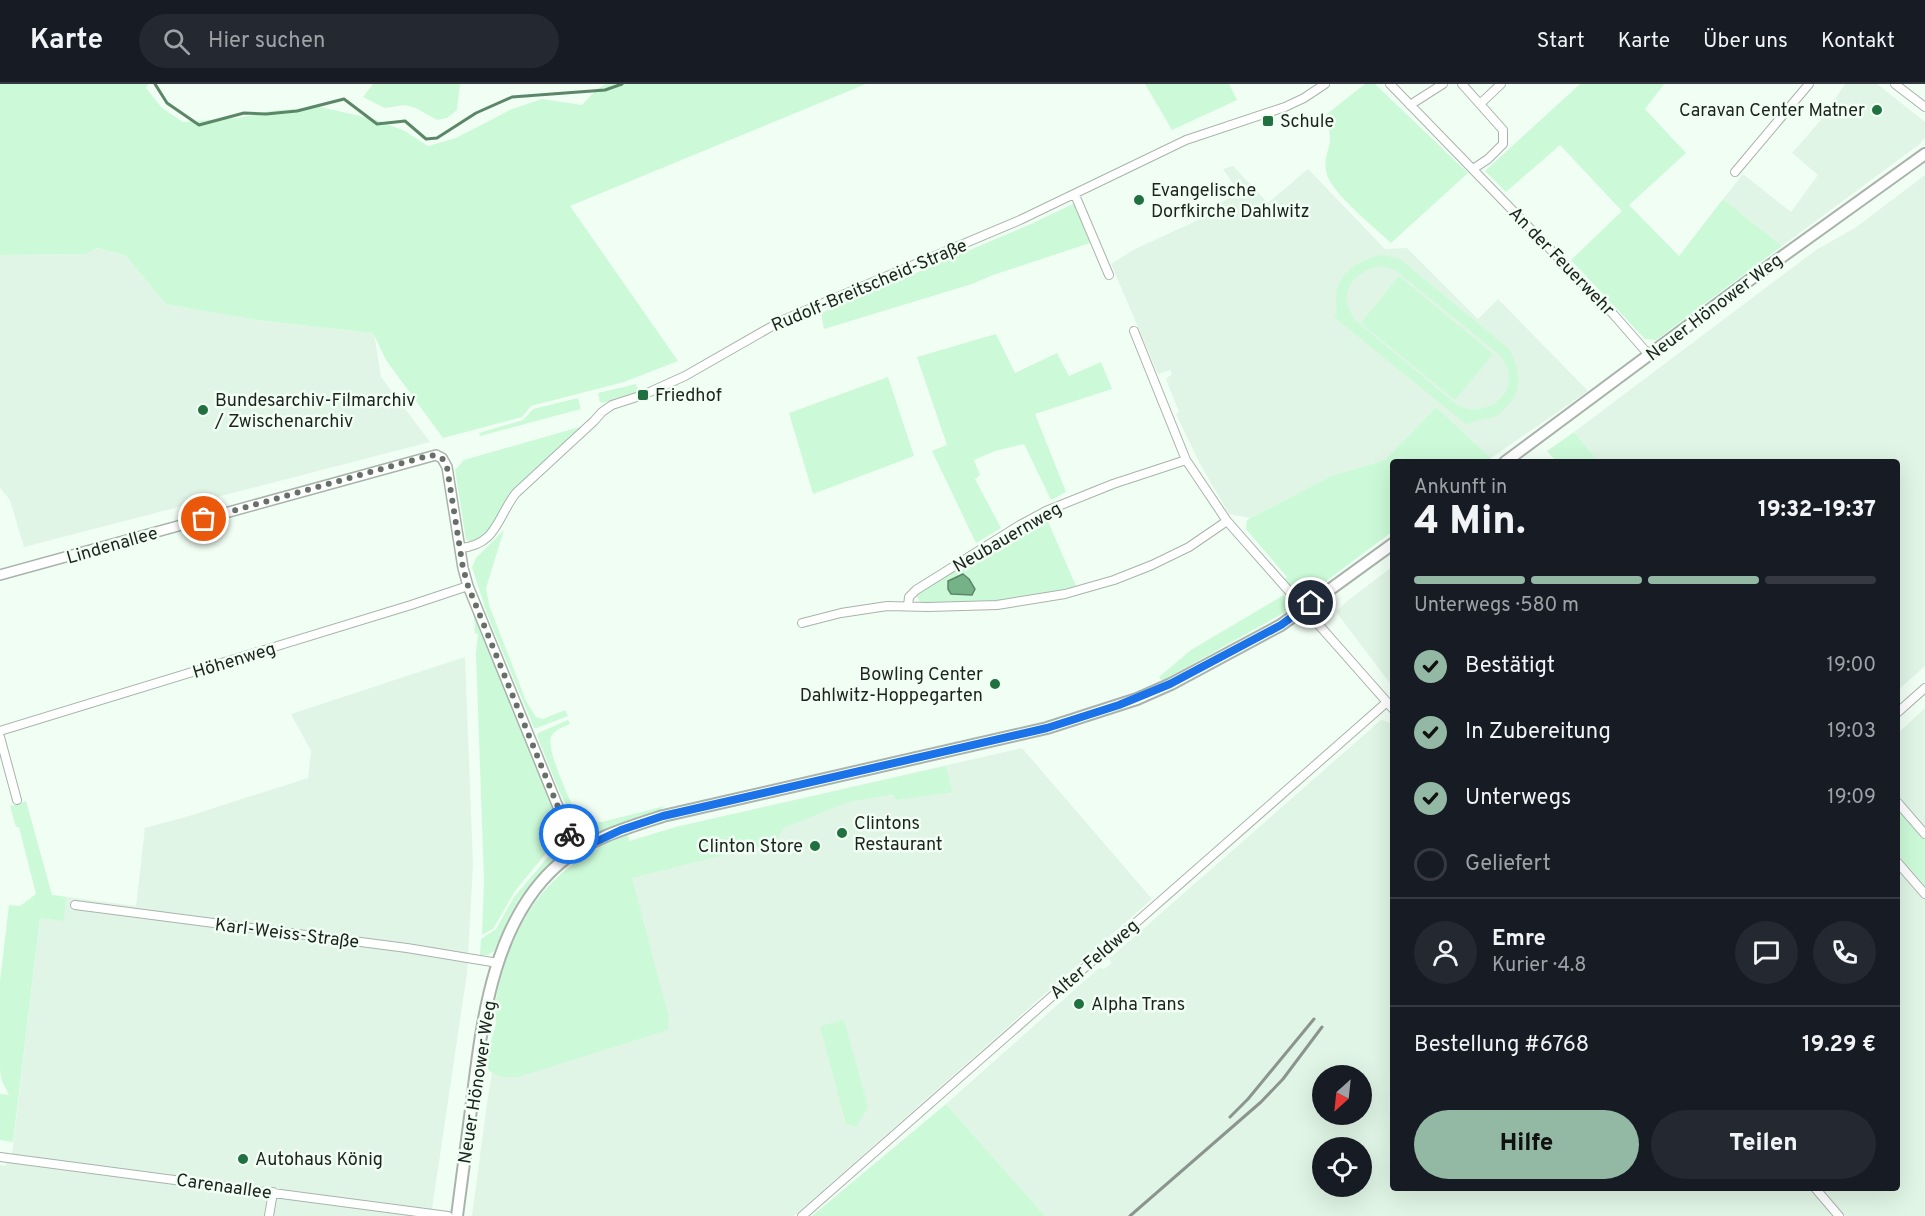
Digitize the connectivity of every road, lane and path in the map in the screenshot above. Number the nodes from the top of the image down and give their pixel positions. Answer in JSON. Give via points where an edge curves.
{"nodes":[{"id":1,"x":1325,"y":84,"type":"edge"},
{"id":2,"x":1390,"y":84,"type":"edge"},
{"id":3,"x":1443,"y":84,"type":"edge"},
{"id":4,"x":1462,"y":84,"type":"edge"},
{"id":5,"x":1501,"y":84,"type":"edge"},
{"id":6,"x":1809,"y":84,"type":"edge"},
{"id":7,"x":1895,"y":84,"type":"edge"},
{"id":8,"x":1480,"y":104,"type":"junction"},
{"id":9,"x":1410,"y":105,"type":"junction"},
{"id":10,"x":1925,"y":107,"type":"edge"},
{"id":11,"x":1925,"y":154,"type":"edge"},
{"id":12,"x":1473,"y":169,"type":"junction"},
{"id":13,"x":1735,"y":172,"type":"dead end"},
{"id":14,"x":1075,"y":195,"type":"junction"},
{"id":15,"x":1109,"y":275,"type":"dead end"},
{"id":16,"x":1134,"y":331,"type":"dead end"},
{"id":17,"x":1650,"y":354,"type":"junction"},
{"id":18,"x":1509,"y":459,"type":"edge"},
{"id":19,"x":1186,"y":460,"type":"junction"},
{"id":20,"x":1227,"y":521,"type":"junction"},
{"id":21,"x":1390,"y":546,"type":"edge"},
{"id":22,"x":460,"y":548,"type":"junction"},
{"id":23,"x":0,"y":575,"type":"edge"},
{"id":24,"x":468,"y":586,"type":"junction"},
{"id":25,"x":908,"y":606,"type":"junction"},
{"id":26,"x":1305,"y":608,"type":"junction"},
{"id":27,"x":802,"y":623,"type":"dead end"},
{"id":28,"x":1925,"y":688,"type":"edge"},
{"id":29,"x":1387,"y":702,"type":"junction"},
{"id":30,"x":1390,"y":705,"type":"edge"},
{"id":31,"x":1900,"y":710,"type":"edge"},
{"id":32,"x":0,"y":731,"type":"edge"},
{"id":33,"x":0,"y":737,"type":"edge"},
{"id":34,"x":17,"y":800,"type":"dead end"},
{"id":35,"x":1900,"y":805,"type":"edge"},
{"id":36,"x":1925,"y":834,"type":"edge"},
{"id":37,"x":576,"y":851,"type":"junction"},
{"id":38,"x":1900,"y":865,"type":"edge"},
{"id":39,"x":1925,"y":894,"type":"edge"},
{"id":40,"x":75,"y":905,"type":"dead end"},
{"id":41,"x":498,"y":963,"type":"junction"},
{"id":42,"x":0,"y":1157,"type":"edge"},
{"id":43,"x":1818,"y":1191,"type":"edge"},
{"id":44,"x":273,"y":1192,"type":"junction"},
{"id":45,"x":269,"y":1216,"type":"edge"},
{"id":46,"x":447,"y":1216,"type":"edge"},
{"id":47,"x":457,"y":1216,"type":"edge"},
{"id":48,"x":802,"y":1216,"type":"edge"},
{"id":49,"x":1839,"y":1216,"type":"edge"}],
"edges":[{"from":1,"to":14,"type":"street","name":"Rudolf-Breitscheid-Straße","via":[[1285,107],[1186,140]]},
{"from":2,"to":9,"type":"street","name":"An der Feuerwehr"},
{"from":3,"to":9,"type":"street"},
{"from":4,"to":8,"type":"street"},
{"from":5,"to":8,"type":"street"},
{"from":6,"to":13,"type":"street"},
{"from":7,"to":10,"type":"street"},
{"from":8,"to":12,"type":"street","via":[[1503,130],[1503,144]]},
{"from":9,"to":12,"type":"street","name":"An der Feuerwehr"},
{"from":11,"to":17,"type":"main road","name":"Neuer Hönower Weg"},
{"from":12,"to":17,"type":"street","name":"An der Feuerwehr"},
{"from":14,"to":15,"type":"street"},
{"from":14,"to":22,"type":"street","name":"Rudolf-Breitscheid-Straße","via":[[783,320],[685,376],[612,405],[516,493],[483,542]]},
{"from":16,"to":19,"type":"street"},
{"from":17,"to":18,"type":"main road","name":"Neuer Hönower Weg"},
{"from":19,"to":20,"type":"street"},
{"from":19,"to":25,"type":"street","name":"Neubauernweg","via":[[1046,511],[916,590],[909,597]]},
{"from":20,"to":25,"type":"street","via":[[1189,547],[1152,565],[1065,594],[997,605]]},
{"from":20,"to":26,"type":"street"},
{"from":21,"to":26,"type":"main road","name":"Neuer Hönower Weg"},
{"from":22,"to":23,"type":"street","name":"Lindenallee","via":[[447,467],[442,458],[431,455]]},
{"from":22,"to":24,"type":"street"},
{"from":24,"to":32,"type":"street","name":"Höhenweg"},
{"from":24,"to":37,"type":"street"},
{"from":25,"to":27,"type":"street","via":[[860,609]]},
{"from":26,"to":29,"type":"street"},
{"from":26,"to":37,"type":"main road","name":"Neuer Hönower Weg","via":[[1281,625],[1170,684],[1102,711],[1047,728],[663,816]]},
{"from":28,"to":31,"type":"street"},
{"from":29,"to":30,"type":"street"},
{"from":29,"to":48,"type":"street","name":"Alter Feldweg"},
{"from":33,"to":34,"type":"street"},
{"from":35,"to":36,"type":"street"},
{"from":37,"to":41,"type":"main road","name":"Neuer Hönower Weg","via":[[531,895]]},
{"from":38,"to":39,"type":"street"},
{"from":40,"to":41,"type":"street","name":"Karl-Weiss-Straße"},
{"from":41,"to":47,"type":"main road","name":"Neuer Hönower Weg","via":[[481,1035]]},
{"from":42,"to":44,"type":"street","name":"Carenaallee"},
{"from":43,"to":49,"type":"street"},
{"from":44,"to":45,"type":"street"},
{"from":44,"to":46,"type":"street","name":"Carenaallee"}]}
